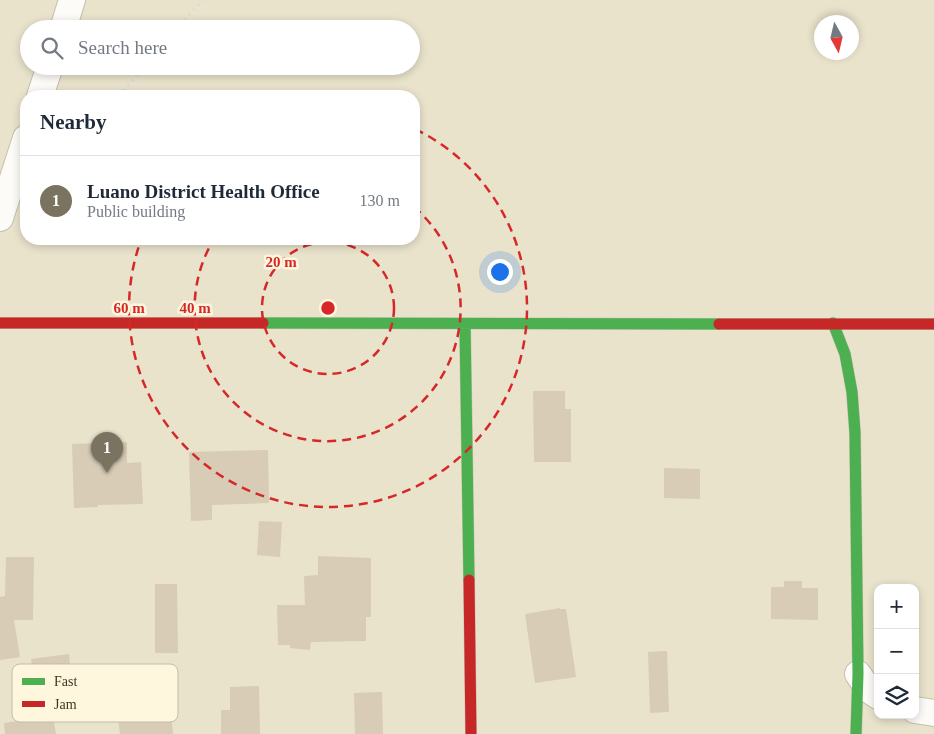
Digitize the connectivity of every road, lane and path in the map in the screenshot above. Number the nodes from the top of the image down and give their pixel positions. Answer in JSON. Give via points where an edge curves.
{"nodes":[{"id":1,"x":72,"y":0,"type":"edge"},
{"id":2,"x":203,"y":0,"type":"edge"},
{"id":3,"x":65,"y":20,"type":"edge"},
{"id":4,"x":184,"y":20,"type":"edge"},
{"id":5,"x":47,"y":75,"type":"edge"},
{"id":6,"x":137,"y":75,"type":"edge"},
{"id":7,"x":42,"y":90,"type":"edge"},
{"id":8,"x":124,"y":90,"type":"edge"},
{"id":9,"x":20,"y":156,"type":"edge"},
{"id":10,"x":0,"y":218,"type":"edge"},
{"id":11,"x":0,"y":323,"type":"edge"},
{"id":12,"x":833,"y":323,"type":"junction"},
{"id":13,"x":465,"y":324,"type":"junction"},
{"id":14,"x":934,"y":324,"type":"edge"},
{"id":15,"x":858,"y":674,"type":"junction"},
{"id":16,"x":874,"y":693,"type":"edge"},
{"id":17,"x":919,"y":711,"type":"edge"},
{"id":18,"x":934,"y":713,"type":"edge"},
{"id":19,"x":471,"y":734,"type":"edge"},
{"id":20,"x":856,"y":734,"type":"edge"}],
"edges":[{"from":1,"to":3,"type":"street"},
{"from":2,"to":4,"type":"path"},
{"from":5,"to":7,"type":"street"},
{"from":6,"to":8,"type":"path"},
{"from":9,"to":10,"type":"street"},
{"from":11,"to":13,"type":"street"},
{"from":12,"to":13,"type":"street"},
{"from":12,"to":14,"type":"street"},
{"from":12,"to":15,"type":"street","via":[[846,354],[855,434]]},
{"from":13,"to":19,"type":"street"},
{"from":15,"to":16,"type":"street"},
{"from":15,"to":20,"type":"street"},
{"from":17,"to":18,"type":"street"}]}
